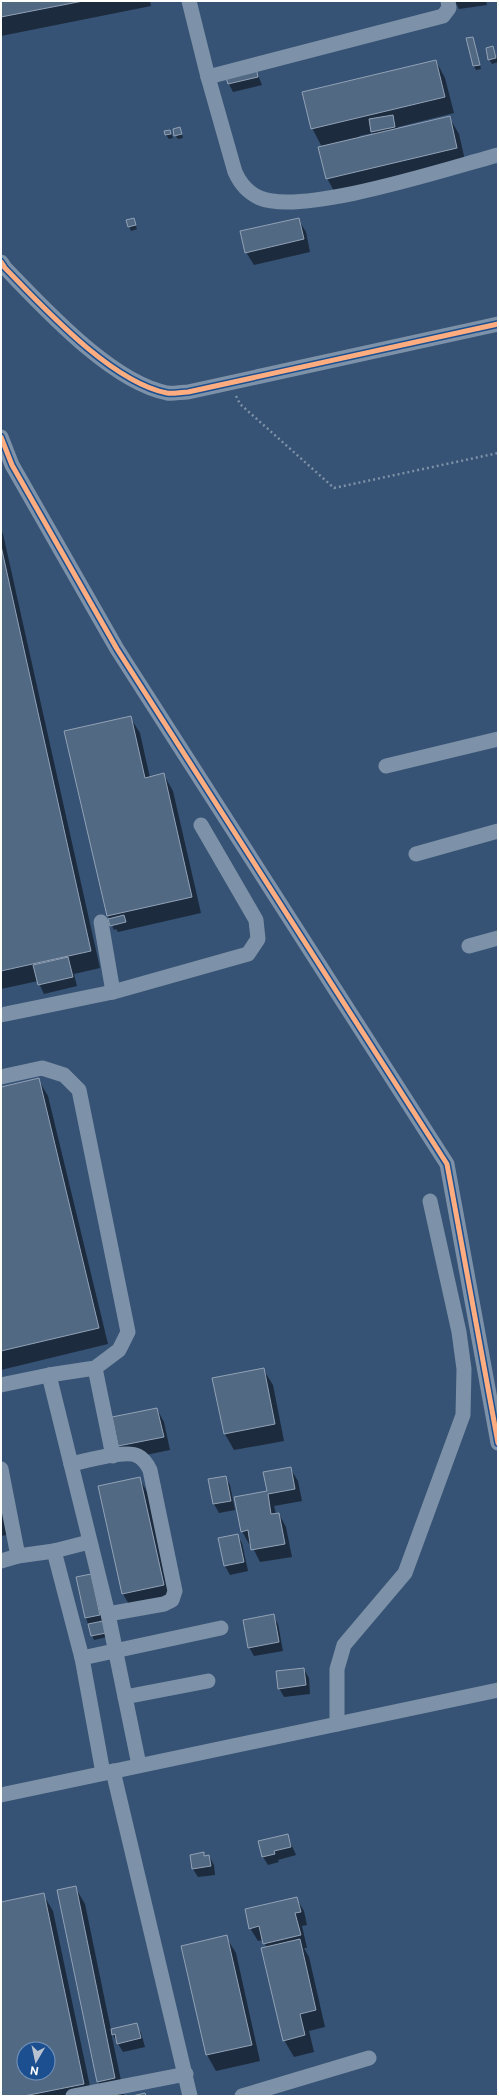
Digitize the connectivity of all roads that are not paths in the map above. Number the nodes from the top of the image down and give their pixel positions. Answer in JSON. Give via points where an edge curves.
{"nodes":[{"id":1,"x":189,"y":1,"type":"edge"},
{"id":2,"x":448,"y":1,"type":"edge"},
{"id":3,"x":208,"y":77,"type":"junction"},
{"id":4,"x":498,"y":155,"type":"edge"},
{"id":5,"x":1,"y":262,"type":"edge"},
{"id":6,"x":498,"y":324,"type":"edge"},
{"id":7,"x":1,"y":437,"type":"edge"},
{"id":8,"x":6,"y":466,"type":"edge"},
{"id":9,"x":498,"y":739,"type":"edge"},
{"id":10,"x":386,"y":766,"type":"dead end"},
{"id":11,"x":201,"y":825,"type":"dead end"},
{"id":12,"x":498,"y":831,"type":"edge"},
{"id":13,"x":416,"y":854,"type":"dead end"},
{"id":14,"x":101,"y":922,"type":"dead end"},
{"id":15,"x":498,"y":938,"type":"edge"},
{"id":16,"x":470,"y":946,"type":"dead end"},
{"id":17,"x":113,"y":992,"type":"junction"},
{"id":18,"x":1,"y":1015,"type":"edge"},
{"id":19,"x":1,"y":1077,"type":"edge"},
{"id":20,"x":430,"y":1201,"type":"dead end"},
{"id":21,"x":96,"y":1368,"type":"junction"},
{"id":22,"x":49,"y":1375,"type":"junction"},
{"id":23,"x":1,"y":1385,"type":"edge"},
{"id":24,"x":498,"y":1443,"type":"edge"},
{"id":25,"x":113,"y":1456,"type":"junction"},
{"id":26,"x":71,"y":1464,"type":"junction"},
{"id":27,"x":1,"y":1469,"type":"edge"},
{"id":28,"x":90,"y":1542,"type":"junction"},
{"id":29,"x":54,"y":1552,"type":"junction"},
{"id":30,"x":18,"y":1556,"type":"junction"},
{"id":31,"x":1,"y":1561,"type":"edge"},
{"id":32,"x":108,"y":1614,"type":"junction"},
{"id":33,"x":221,"y":1628,"type":"dead end"},
{"id":34,"x":116,"y":1652,"type":"junction"},
{"id":35,"x":82,"y":1658,"type":"junction"},
{"id":36,"x":208,"y":1681,"type":"dead end"},
{"id":37,"x":498,"y":1690,"type":"edge"},
{"id":38,"x":125,"y":1697,"type":"junction"},
{"id":39,"x":337,"y":1724,"type":"junction"},
{"id":40,"x":139,"y":1765,"type":"junction"},
{"id":41,"x":108,"y":1772,"type":"junction"},
{"id":42,"x":1,"y":1795,"type":"edge"},
{"id":43,"x":369,"y":2058,"type":"dead end"},
{"id":44,"x":186,"y":2074,"type":"junction"},
{"id":45,"x":73,"y":2096,"type":"edge"},
{"id":46,"x":190,"y":2096,"type":"edge"},
{"id":47,"x":242,"y":2096,"type":"edge"}],
"edges":[{"from":1,"to":3,"type":"street"},
{"from":2,"to":3,"type":"street","via":[[449,8],[443,16]]},
{"from":3,"to":4,"type":"street","via":[[235,172],[241,184],[259,197],[270,201],[285,202],[348,194]]},
{"from":5,"to":6,"type":"street","via":[[79,341],[111,367],[152,389],[168,393],[188,392]]},
{"from":7,"to":8,"type":"street"},
{"from":8,"to":24,"type":"street","via":[[117,649],[447,1164]]},
{"from":9,"to":10,"type":"street"},
{"from":11,"to":17,"type":"street","via":[[256,920],[258,939],[248,954]]},
{"from":12,"to":13,"type":"street"},
{"from":14,"to":17,"type":"street"},
{"from":15,"to":16,"type":"street"},
{"from":17,"to":18,"type":"street"},
{"from":19,"to":21,"type":"street","via":[[42,1068],[64,1075],[79,1090],[128,1332],[119,1350]]},
{"from":20,"to":39,"type":"street","via":[[459,1332],[464,1369],[463,1416],[404,1573],[344,1645],[337,1669]]},
{"from":21,"to":22,"type":"street"},
{"from":21,"to":25,"type":"street"},
{"from":22,"to":23,"type":"street"},
{"from":22,"to":26,"type":"street"},
{"from":25,"to":26,"type":"street"},
{"from":25,"to":32,"type":"street","via":[[137,1455],[144,1460],[150,1470],[175,1591],[172,1600],[164,1604]]},
{"from":26,"to":28,"type":"street"},
{"from":27,"to":30,"type":"street"},
{"from":28,"to":29,"type":"street"},
{"from":28,"to":32,"type":"street"},
{"from":29,"to":30,"type":"street"},
{"from":29,"to":35,"type":"street"},
{"from":30,"to":31,"type":"street"},
{"from":32,"to":34,"type":"street"},
{"from":33,"to":34,"type":"street"},
{"from":34,"to":35,"type":"street"},
{"from":34,"to":38,"type":"street"},
{"from":35,"to":41,"type":"street"},
{"from":36,"to":38,"type":"street"},
{"from":37,"to":39,"type":"street"},
{"from":38,"to":40,"type":"street"},
{"from":39,"to":40,"type":"street"},
{"from":40,"to":41,"type":"street"},
{"from":41,"to":42,"type":"street"},
{"from":41,"to":44,"type":"street"},
{"from":43,"to":47,"type":"street"},
{"from":44,"to":45,"type":"street"},
{"from":44,"to":46,"type":"street"}]}
